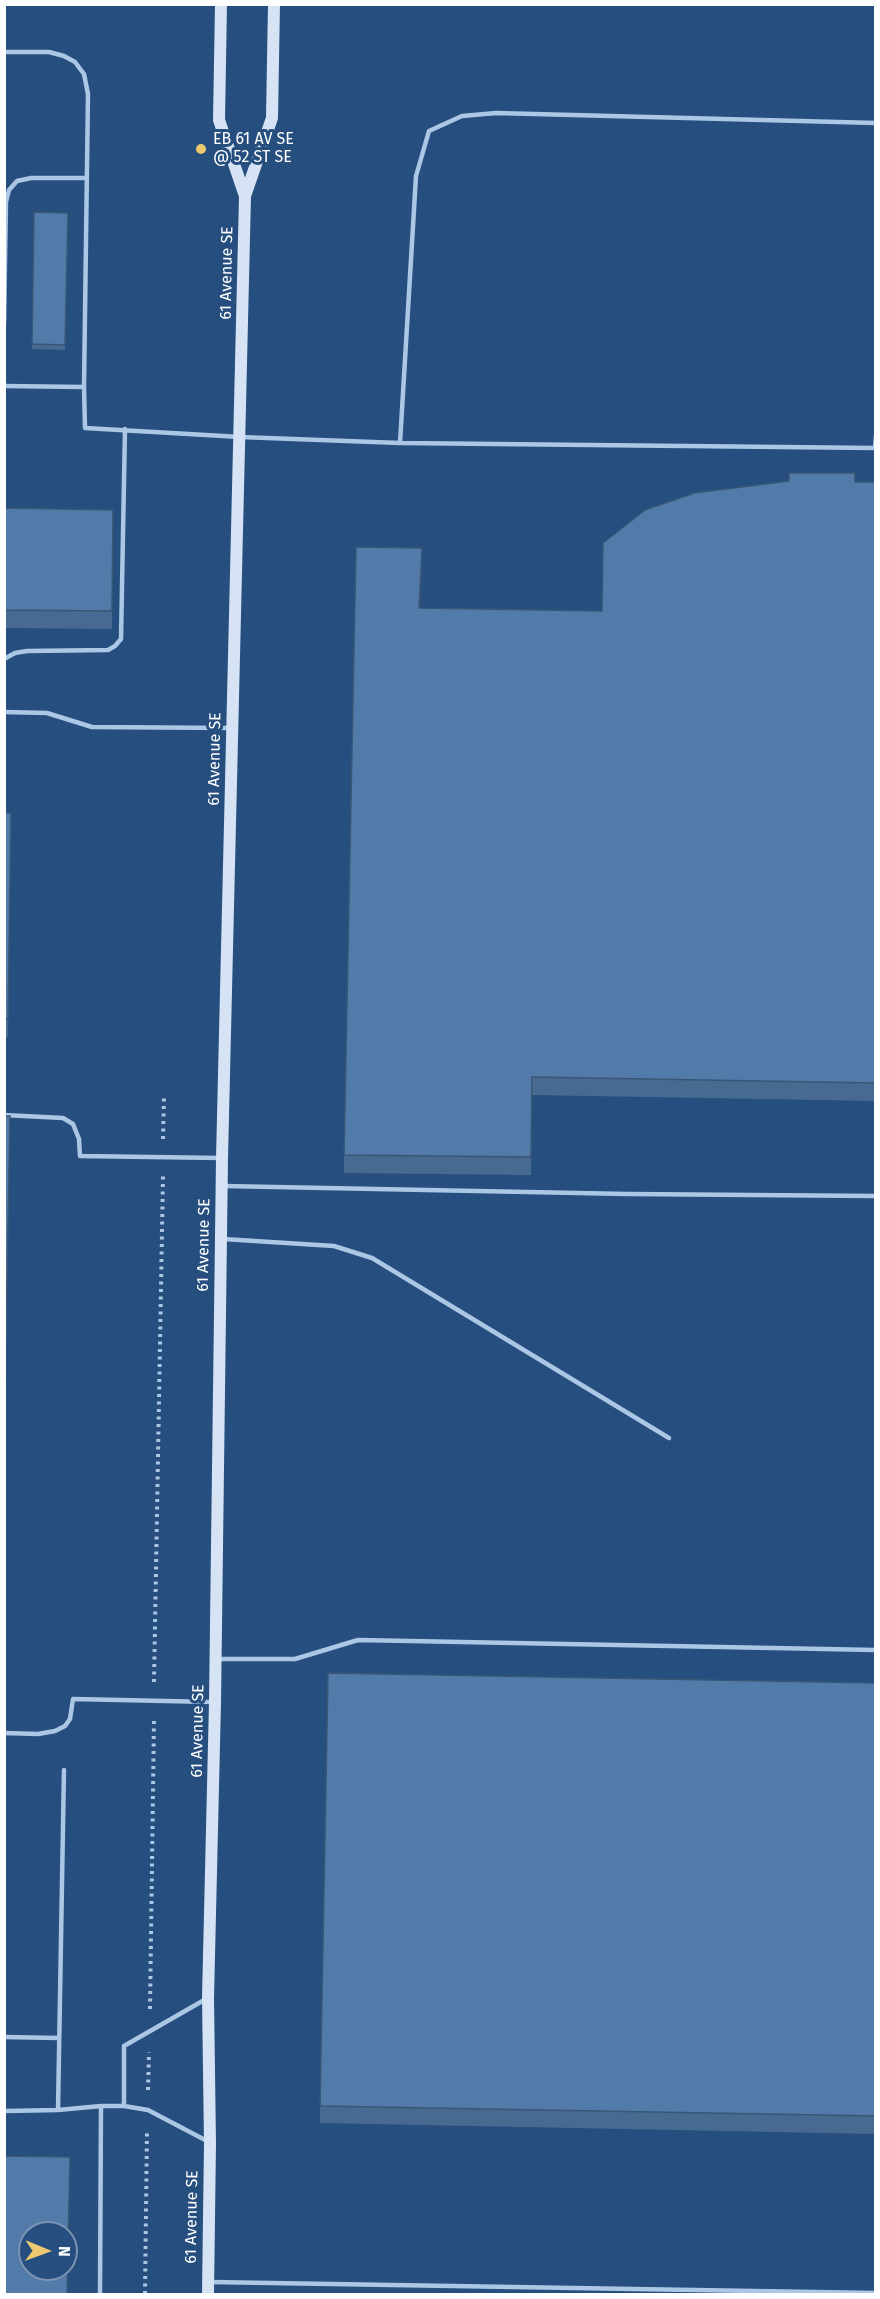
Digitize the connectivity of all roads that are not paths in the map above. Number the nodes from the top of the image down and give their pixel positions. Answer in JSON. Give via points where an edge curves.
{"nodes":[{"id":1,"x":221,"y":4,"type":"edge"},
{"id":2,"x":276,"y":8,"type":"edge"},
{"id":3,"x":4,"y":51,"type":"edge"},
{"id":4,"x":876,"y":123,"type":"edge"},
{"id":5,"x":87,"y":178,"type":"junction"},
{"id":6,"x":245,"y":195,"type":"junction"},
{"id":7,"x":4,"y":325,"type":"edge"},
{"id":8,"x":4,"y":386,"type":"edge"},
{"id":9,"x":84,"y":387,"type":"junction"},
{"id":10,"x":125,"y":429,"type":"junction"},
{"id":11,"x":876,"y":436,"type":"edge"},
{"id":12,"x":240,"y":437,"type":"junction"},
{"id":13,"x":400,"y":443,"type":"junction"},
{"id":14,"x":4,"y":659,"type":"edge"},
{"id":15,"x":4,"y":711,"type":"edge"},
{"id":16,"x":232,"y":728,"type":"junction"},
{"id":17,"x":4,"y":1115,"type":"edge"},
{"id":18,"x":222,"y":1158,"type":"junction"},
{"id":19,"x":221,"y":1186,"type":"junction"},
{"id":20,"x":876,"y":1196,"type":"edge"},
{"id":21,"x":220,"y":1239,"type":"junction"},
{"id":22,"x":669,"y":1438,"type":"dead end"},
{"id":23,"x":876,"y":1650,"type":"edge"},
{"id":24,"x":215,"y":1659,"type":"junction"},
{"id":25,"x":215,"y":1702,"type":"junction"},
{"id":26,"x":4,"y":1733,"type":"edge"},
{"id":27,"x":64,"y":1770,"type":"dead end"},
{"id":28,"x":208,"y":1998,"type":"junction"},
{"id":29,"x":4,"y":2037,"type":"edge"},
{"id":30,"x":59,"y":2038,"type":"junction"},
{"id":31,"x":101,"y":2106,"type":"junction"},
{"id":32,"x":124,"y":2106,"type":"junction"},
{"id":33,"x":4,"y":2110,"type":"edge"},
{"id":34,"x":58,"y":2110,"type":"junction"},
{"id":35,"x":210,"y":2143,"type":"junction"},
{"id":36,"x":208,"y":2288,"type":"edge"},
{"id":37,"x":876,"y":2293,"type":"edge"},
{"id":38,"x":100,"y":2295,"type":"edge"}],
"edges":[{"from":1,"to":6,"type":"street","name":"61 Avenue SE","via":[[219,120]]},
{"from":2,"to":6,"type":"street","name":"61 Avenue SE","via":[[272,118]]},
{"from":3,"to":5,"type":"lane","via":[[64,56],[84,74],[88,94]]},
{"from":4,"to":13,"type":"lane","via":[[496,114],[462,116],[429,131],[416,176]]},
{"from":5,"to":7,"type":"lane","via":[[31,178],[17,181],[9,190]]},
{"from":5,"to":9,"type":"lane"},
{"from":6,"to":12,"type":"street","name":"61 Avenue SE"},
{"from":8,"to":9,"type":"lane"},
{"from":9,"to":10,"type":"lane","via":[[85,428]]},
{"from":10,"to":12,"type":"lane"},
{"from":10,"to":14,"type":"lane","via":[[121,639],[108,650],[27,651]]},
{"from":11,"to":13,"type":"lane","via":[[875,448]]},
{"from":12,"to":13,"type":"lane"},
{"from":12,"to":16,"type":"street","name":"61 Avenue SE"},
{"from":15,"to":16,"type":"lane","via":[[47,713],[92,726]]},
{"from":16,"to":18,"type":"street","name":"61 Avenue SE"},
{"from":17,"to":18,"type":"lane","via":[[63,1118],[73,1124],[80,1156]]},
{"from":18,"to":19,"type":"street","name":"61 Avenue SE"},
{"from":19,"to":20,"type":"lane"},
{"from":19,"to":21,"type":"street","name":"61 Avenue SE"},
{"from":21,"to":22,"type":"lane","via":[[334,1246],[372,1258]]},
{"from":21,"to":24,"type":"street","name":"61 Avenue SE"},
{"from":23,"to":24,"type":"lane","via":[[358,1640],[295,1659]]},
{"from":24,"to":25,"type":"street","name":"61 Avenue SE"},
{"from":25,"to":26,"type":"lane","via":[[73,1699],[70,1719],[55,1731]]},
{"from":25,"to":28,"type":"street","name":"61 Avenue SE"},
{"from":27,"to":30,"type":"lane"},
{"from":28,"to":32,"type":"lane","via":[[124,2046]]},
{"from":28,"to":35,"type":"street","name":"61 Avenue SE"},
{"from":29,"to":30,"type":"lane"},
{"from":30,"to":34,"type":"lane"},
{"from":31,"to":32,"type":"lane"},
{"from":31,"to":34,"type":"lane"},
{"from":31,"to":38,"type":"lane"},
{"from":32,"to":35,"type":"lane","via":[[148,2110]]},
{"from":33,"to":34,"type":"lane"},
{"from":35,"to":36,"type":"street","name":"61 Avenue SE"},
{"from":36,"to":37,"type":"lane"}]}
